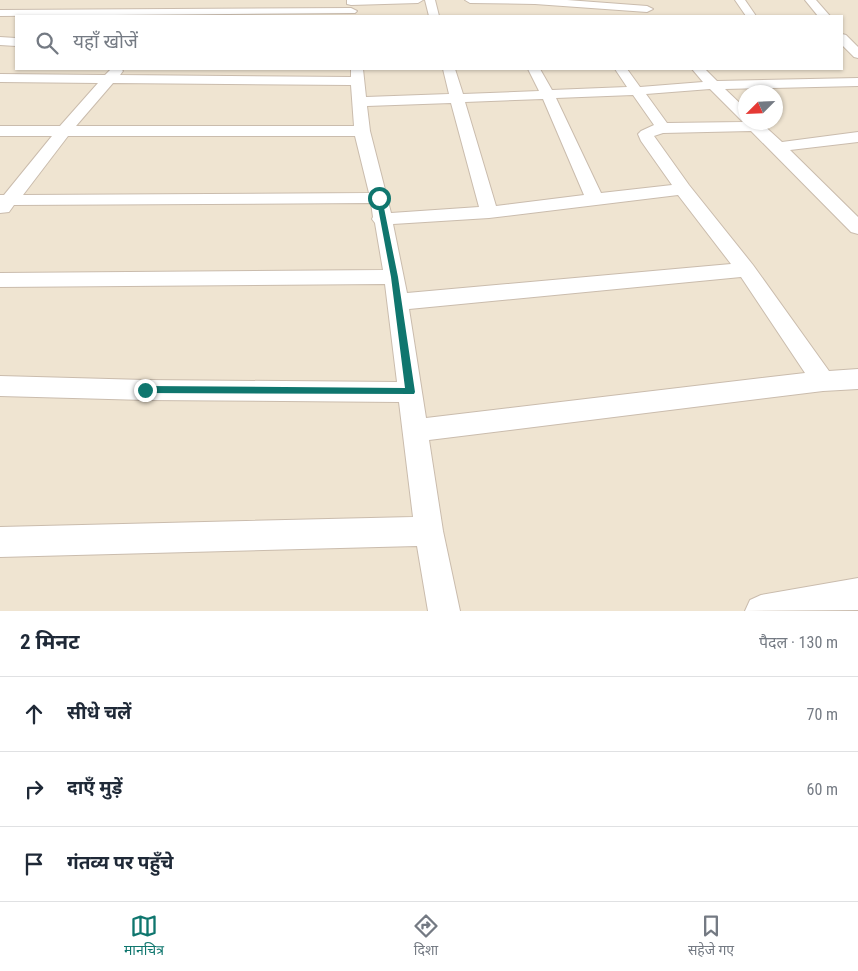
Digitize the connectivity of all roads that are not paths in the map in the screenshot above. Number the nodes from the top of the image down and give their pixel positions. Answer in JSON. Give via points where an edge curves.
{"nodes":[{"id":1,"x":418,"y":0,"type":"edge"},
{"id":2,"x":430,"y":0,"type":"edge"},
{"id":3,"x":470,"y":0,"type":"edge"},
{"id":4,"x":535,"y":0,"type":"edge"},
{"id":5,"x":740,"y":0,"type":"edge"},
{"id":6,"x":810,"y":0,"type":"edge"},
{"id":7,"x":497,"y":3,"type":"edge"},
{"id":8,"x":574,"y":3,"type":"junction"},
{"id":9,"x":351,"y":7,"type":"edge"},
{"id":10,"x":647,"y":8,"type":"edge"},
{"id":11,"x":0,"y":13,"type":"edge"},
{"id":12,"x":161,"y":14,"type":"edge"},
{"id":13,"x":434,"y":15,"type":"edge"},
{"id":14,"x":582,"y":15,"type":"edge"},
{"id":15,"x":750,"y":15,"type":"edge"},
{"id":16,"x":823,"y":15,"type":"edge"},
{"id":17,"x":843,"y":39,"type":"edge"},
{"id":18,"x":0,"y":41,"type":"edge"},
{"id":19,"x":15,"y":42,"type":"edge"},
{"id":20,"x":858,"y":54,"type":"edge"},
{"id":21,"x":449,"y":70,"type":"edge"},
{"id":22,"x":535,"y":70,"type":"edge"},
{"id":23,"x":622,"y":70,"type":"edge"},
{"id":24,"x":699,"y":70,"type":"edge"},
{"id":25,"x":790,"y":70,"type":"edge"},
{"id":26,"x":114,"y":73,"type":"edge"},
{"id":27,"x":0,"y":78,"type":"edge"},
{"id":28,"x":858,"y":82,"type":"edge"},
{"id":29,"x":358,"y":84,"type":"edge"},
{"id":30,"x":801,"y":84,"type":"junction"},
{"id":31,"x":712,"y":85,"type":"junction"},
{"id":32,"x":637,"y":91,"type":"junction"},
{"id":33,"x":548,"y":93,"type":"junction"},
{"id":34,"x":457,"y":98,"type":"junction"},
{"id":35,"x":738,"y":111,"type":"edge"},
{"id":36,"x":738,"y":123,"type":"edge"},
{"id":37,"x":664,"y":128,"type":"junction"},
{"id":38,"x":759,"y":130,"type":"edge"},
{"id":39,"x":0,"y":131,"type":"edge"},
{"id":40,"x":362,"y":131,"type":"junction"},
{"id":41,"x":63,"y":132,"type":"junction"},
{"id":42,"x":858,"y":137,"type":"edge"},
{"id":43,"x":778,"y":146,"type":"junction"},
{"id":44,"x":683,"y":189,"type":"junction"},
{"id":45,"x":595,"y":200,"type":"junction"},
{"id":46,"x":3,"y":204,"type":"edge"},
{"id":47,"x":858,"y":208,"type":"edge"},
{"id":48,"x":380,"y":209,"type":"junction"},
{"id":49,"x":840,"y":210,"type":"junction"},
{"id":50,"x":489,"y":212,"type":"junction"},
{"id":51,"x":858,"y":228,"type":"edge"},
{"id":52,"x":746,"y":270,"type":"junction"},
{"id":53,"x":394,"y":277,"type":"junction"},
{"id":54,"x":0,"y":280,"type":"edge"},
{"id":55,"x":398,"y":302,"type":"junction"},
{"id":56,"x":858,"y":379,"type":"edge"},
{"id":57,"x":823,"y":380,"type":"junction"},
{"id":58,"x":0,"y":386,"type":"edge"},
{"id":59,"x":410,"y":392,"type":"junction"},
{"id":60,"x":415,"y":431,"type":"junction"},
{"id":61,"x":428,"y":531,"type":"junction"},
{"id":62,"x":0,"y":542,"type":"edge"},
{"id":63,"x":858,"y":594,"type":"edge"},
{"id":64,"x":444,"y":611,"type":"edge"},
{"id":65,"x":761,"y":611,"type":"edge"}],
"edges":[{"from":1,"to":9,"type":"street"},
{"from":2,"to":13,"type":"street"},
{"from":3,"to":7,"type":"street"},
{"from":4,"to":7,"type":"street"},
{"from":4,"to":8,"type":"street"},
{"from":5,"to":15,"type":"street"},
{"from":6,"to":16,"type":"street"},
{"from":8,"to":10,"type":"street"},
{"from":8,"to":14,"type":"street"},
{"from":9,"to":12,"type":"street"},
{"from":11,"to":12,"type":"street"},
{"from":17,"to":20,"type":"street"},
{"from":18,"to":19,"type":"street"},
{"from":21,"to":34,"type":"street"},
{"from":22,"to":33,"type":"street"},
{"from":23,"to":32,"type":"street"},
{"from":24,"to":31,"type":"street"},
{"from":25,"to":30,"type":"street"},
{"from":26,"to":27,"type":"street"},
{"from":26,"to":29,"type":"street"},
{"from":26,"to":41,"type":"street"},
{"from":28,"to":30,"type":"street"},
{"from":29,"to":34,"type":"street"},
{"from":29,"to":40,"type":"street"},
{"from":30,"to":31,"type":"street"},
{"from":31,"to":32,"type":"street"},
{"from":31,"to":35,"type":"street"},
{"from":32,"to":33,"type":"street"},
{"from":32,"to":37,"type":"street"},
{"from":33,"to":34,"type":"street"},
{"from":33,"to":45,"type":"street"},
{"from":34,"to":50,"type":"street"},
{"from":36,"to":37,"type":"street"},
{"from":37,"to":44,"type":"street","via":[[646,134]]},
{"from":38,"to":43,"type":"street"},
{"from":39,"to":41,"type":"street"},
{"from":40,"to":41,"type":"street"},
{"from":40,"to":48,"type":"street"},
{"from":41,"to":46,"type":"street"},
{"from":42,"to":43,"type":"street"},
{"from":43,"to":49,"type":"street"},
{"from":44,"to":45,"type":"street"},
{"from":44,"to":52,"type":"street"},
{"from":45,"to":50,"type":"street"},
{"from":46,"to":48,"type":"street"},
{"from":47,"to":49,"type":"street"},
{"from":48,"to":50,"type":"street"},
{"from":48,"to":53,"type":"street"},
{"from":49,"to":51,"type":"street"},
{"from":52,"to":55,"type":"street"},
{"from":52,"to":57,"type":"street"},
{"from":53,"to":54,"type":"street"},
{"from":53,"to":55,"type":"street"},
{"from":55,"to":59,"type":"street"},
{"from":56,"to":57,"type":"street"},
{"from":57,"to":60,"type":"street"},
{"from":58,"to":59,"type":"street"},
{"from":59,"to":60,"type":"street"},
{"from":60,"to":61,"type":"street"},
{"from":61,"to":62,"type":"street"},
{"from":61,"to":64,"type":"street"},
{"from":63,"to":65,"type":"street"}]}
